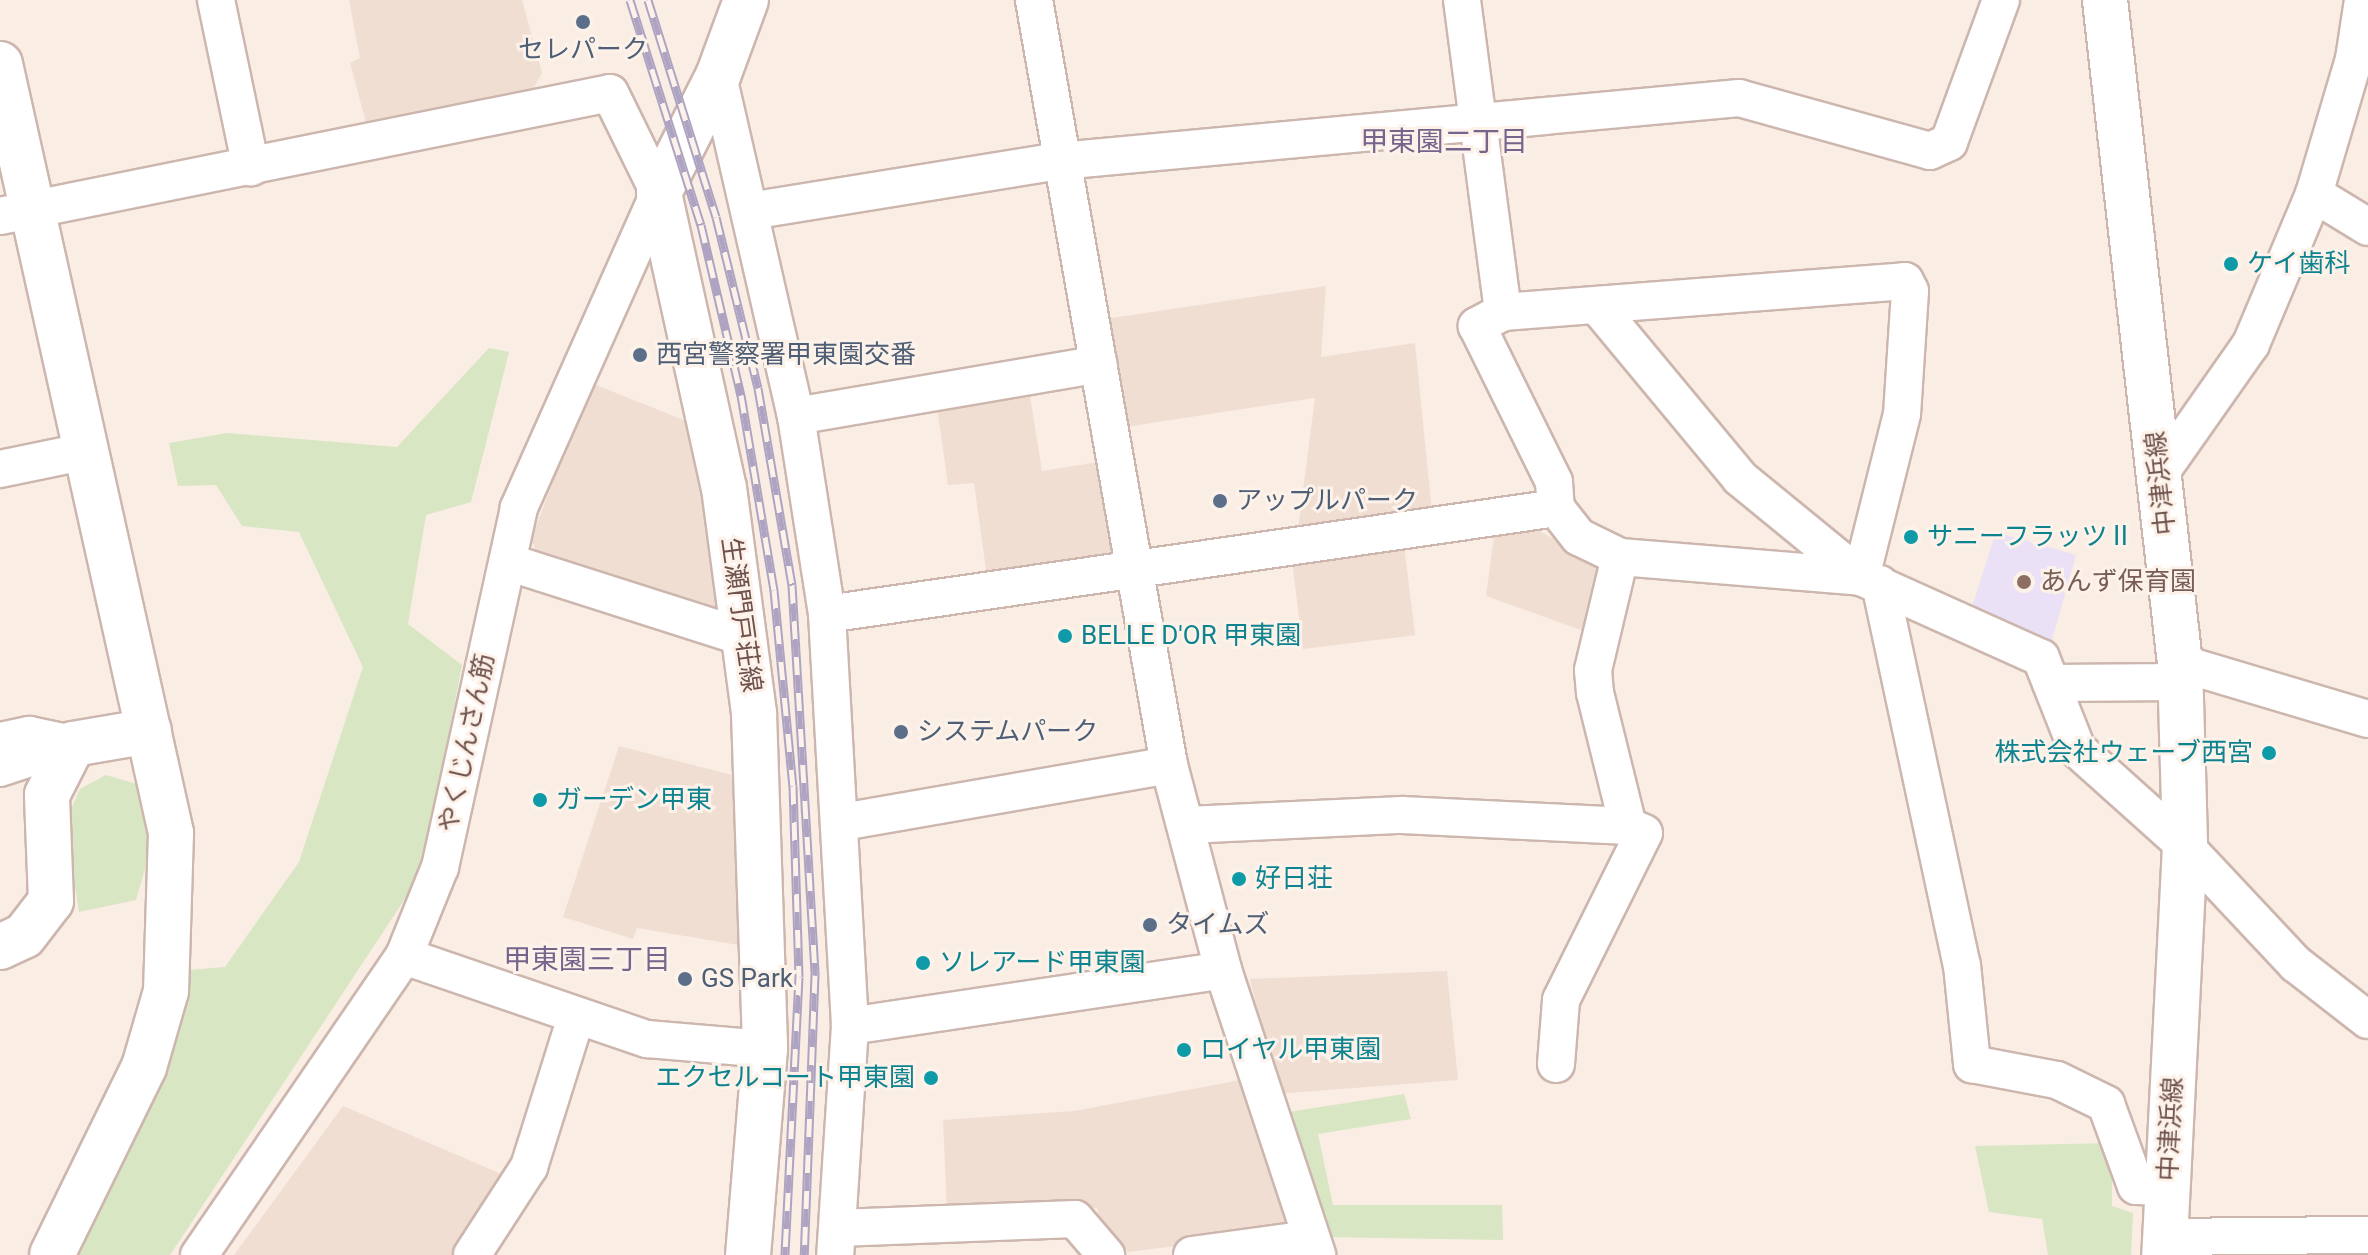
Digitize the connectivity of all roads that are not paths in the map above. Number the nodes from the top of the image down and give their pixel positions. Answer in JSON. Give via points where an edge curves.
{"nodes":[{"id":1,"x":216,"y":0,"type":"edge"},
{"id":2,"x":746,"y":0,"type":"edge"},
{"id":3,"x":1034,"y":0,"type":"edge"},
{"id":4,"x":1462,"y":0,"type":"edge"},
{"id":5,"x":2001,"y":0,"type":"edge"},
{"id":6,"x":2105,"y":0,"type":"edge"},
{"id":7,"x":2363,"y":0,"type":"edge"},
{"id":8,"x":2361,"y":56,"type":"edge"},
{"id":9,"x":0,"y":64,"type":"edge"},
{"id":10,"x":718,"y":76,"type":"junction"},
{"id":11,"x":1476,"y":124,"type":"junction"},
{"id":12,"x":1060,"y":161,"type":"junction"},
{"id":13,"x":251,"y":167,"type":"junction"},
{"id":14,"x":659,"y":193,"type":"junction"},
{"id":15,"x":2314,"y":194,"type":"junction"},
{"id":16,"x":750,"y":211,"type":"junction"},
{"id":17,"x":16,"y":212,"type":"edge"},
{"id":18,"x":2368,"y":227,"type":"edge"},
{"id":19,"x":1599,"y":308,"type":"junction"},
{"id":20,"x":1503,"y":312,"type":"junction"},
{"id":21,"x":1099,"y":364,"type":"junction"},
{"id":22,"x":796,"y":416,"type":"junction"},
{"id":23,"x":82,"y":452,"type":"junction"},
{"id":24,"x":0,"y":469,"type":"edge"},
{"id":25,"x":2161,"y":472,"type":"junction"},
{"id":26,"x":1556,"y":508,"type":"junction"},
{"id":27,"x":1620,"y":557,"type":"junction"},
{"id":28,"x":508,"y":562,"type":"junction"},
{"id":29,"x":1134,"y":566,"type":"junction"},
{"id":30,"x":1870,"y":580,"type":"junction"},
{"id":31,"x":827,"y":614,"type":"junction"},
{"id":32,"x":746,"y":638,"type":"junction"},
{"id":33,"x":2180,"y":672,"type":"junction"},
{"id":34,"x":2051,"y":683,"type":"junction"},
{"id":35,"x":2368,"y":719,"type":"edge"},
{"id":36,"x":149,"y":731,"type":"junction"},
{"id":37,"x":0,"y":741,"type":"edge"},
{"id":38,"x":73,"y":744,"type":"junction"},
{"id":39,"x":1169,"y":765,"type":"junction"},
{"id":40,"x":0,"y":768,"type":"edge"},
{"id":41,"x":843,"y":822,"type":"junction"},
{"id":42,"x":1187,"y":825,"type":"junction"},
{"id":43,"x":1628,"y":826,"type":"junction"},
{"id":44,"x":2185,"y":846,"type":"junction"},
{"id":45,"x":0,"y":947,"type":"edge"},
{"id":46,"x":404,"y":956,"type":"junction"},
{"id":47,"x":1223,"y":970,"type":"junction"},
{"id":48,"x":576,"y":1017,"type":"junction"},
{"id":49,"x":2368,"y":1020,"type":"edge"},
{"id":50,"x":850,"y":1026,"type":"junction"},
{"id":51,"x":765,"y":1049,"type":"junction"},
{"id":52,"x":1556,"y":1064,"type":"dead end"},
{"id":53,"x":2168,"y":1187,"type":"junction"},
{"id":54,"x":2368,"y":1235,"type":"edge"},
{"id":55,"x":836,"y":1241,"type":"edge"},
{"id":56,"x":2165,"y":1246,"type":"edge"},
{"id":57,"x":1314,"y":1247,"type":"edge"},
{"id":58,"x":52,"y":1255,"type":"edge"},
{"id":59,"x":199,"y":1255,"type":"edge"},
{"id":60,"x":472,"y":1255,"type":"edge"},
{"id":61,"x":748,"y":1255,"type":"edge"},
{"id":62,"x":1106,"y":1255,"type":"edge"},
{"id":63,"x":1192,"y":1255,"type":"edge"}],
"edges":[{"from":1,"to":13,"type":"street"},
{"from":2,"to":10,"type":"street"},
{"from":3,"to":12,"type":"street"},
{"from":4,"to":11,"type":"street"},
{"from":5,"to":11,"type":"street","via":[[1949,142],[1930,151],[1739,98]]},
{"from":6,"to":25,"type":"street","name":"中津浜線"},
{"from":7,"to":8,"type":"street"},
{"from":8,"to":15,"type":"street"},
{"from":9,"to":17,"type":"street"},
{"from":10,"to":14,"type":"street"},
{"from":10,"to":16,"type":"street"},
{"from":11,"to":12,"type":"street"},
{"from":11,"to":20,"type":"street"},
{"from":12,"to":16,"type":"street"},
{"from":12,"to":21,"type":"street"},
{"from":13,"to":14,"type":"street","via":[[610,93]]},
{"from":13,"to":17,"type":"street"},
{"from":14,"to":28,"type":"street","name":"やくじんさん筋","via":[[519,508]]},
{"from":14,"to":32,"type":"street","name":"生瀬門戸荘線","via":[[724,488]]},
{"from":15,"to":18,"type":"street"},
{"from":15,"to":25,"type":"street","via":[[2251,344]]},
{"from":16,"to":22,"type":"street"},
{"from":17,"to":23,"type":"street"},
{"from":19,"to":20,"type":"street"},
{"from":19,"to":30,"type":"street","via":[[1740,478]]},
{"from":19,"to":30,"type":"street","via":[[1905,281],[1910,291],[1902,414]]},
{"from":20,"to":26,"type":"street","via":[[1477,326],[1554,482]]},
{"from":21,"to":22,"type":"street"},
{"from":21,"to":29,"type":"street"},
{"from":22,"to":31,"type":"street"},
{"from":23,"to":24,"type":"street"},
{"from":23,"to":36,"type":"street"},
{"from":25,"to":33,"type":"street","name":"中津浜線"},
{"from":26,"to":27,"type":"street","via":[[1579,537]]},
{"from":26,"to":29,"type":"street"},
{"from":27,"to":30,"type":"street"},
{"from":27,"to":43,"type":"street","via":[[1593,670]]},
{"from":28,"to":32,"type":"street"},
{"from":28,"to":46,"type":"street","name":"やくじんさん筋","via":[[440,867]]},
{"from":29,"to":31,"type":"street"},
{"from":29,"to":39,"type":"street"},
{"from":30,"to":34,"type":"street","via":[[2041,658]]},
{"from":30,"to":53,"type":"street","via":[[1962,965],[1972,1064],[2057,1080],[2106,1104],[2136,1186]]},
{"from":31,"to":41,"type":"street"},
{"from":32,"to":51,"type":"street","name":"生瀬門戸荘線","via":[[763,831]]},
{"from":33,"to":34,"type":"street"},
{"from":33,"to":35,"type":"street"},
{"from":33,"to":44,"type":"street","name":"中津浜線"},
{"from":34,"to":44,"type":"street","via":[[2077,749]]},
{"from":36,"to":38,"type":"street"},
{"from":36,"to":58,"type":"street","via":[[171,833],[166,991],[144,1067]]},
{"from":37,"to":38,"type":"street","via":[[29,735]]},
{"from":38,"to":40,"type":"street"},
{"from":38,"to":45,"type":"street","via":[[47,795],[51,901],[24,936]]},
{"from":39,"to":41,"type":"street"},
{"from":39,"to":42,"type":"street"},
{"from":41,"to":50,"type":"street"},
{"from":42,"to":43,"type":"street","via":[[1402,815]]},
{"from":42,"to":47,"type":"street"},
{"from":43,"to":52,"type":"street","via":[[1644,833],[1561,1000]]},
{"from":44,"to":49,"type":"street","via":[[2296,964]]},
{"from":44,"to":53,"type":"street","name":"中津浜線"},
{"from":46,"to":48,"type":"street"},
{"from":46,"to":59,"type":"street","name":"やくじんさん筋"},
{"from":47,"to":50,"type":"street"},
{"from":47,"to":57,"type":"street"},
{"from":48,"to":51,"type":"street","via":[[647,1039]]},
{"from":48,"to":60,"type":"street","via":[[529,1167]]},
{"from":50,"to":55,"type":"street"},
{"from":51,"to":61,"type":"street","name":"生瀬門戸荘線"},
{"from":53,"to":56,"type":"street","name":"中津浜線"},
{"from":54,"to":56,"type":"street"},
{"from":55,"to":62,"type":"street","via":[[1075,1219]]},
{"from":57,"to":63,"type":"street"}]}
